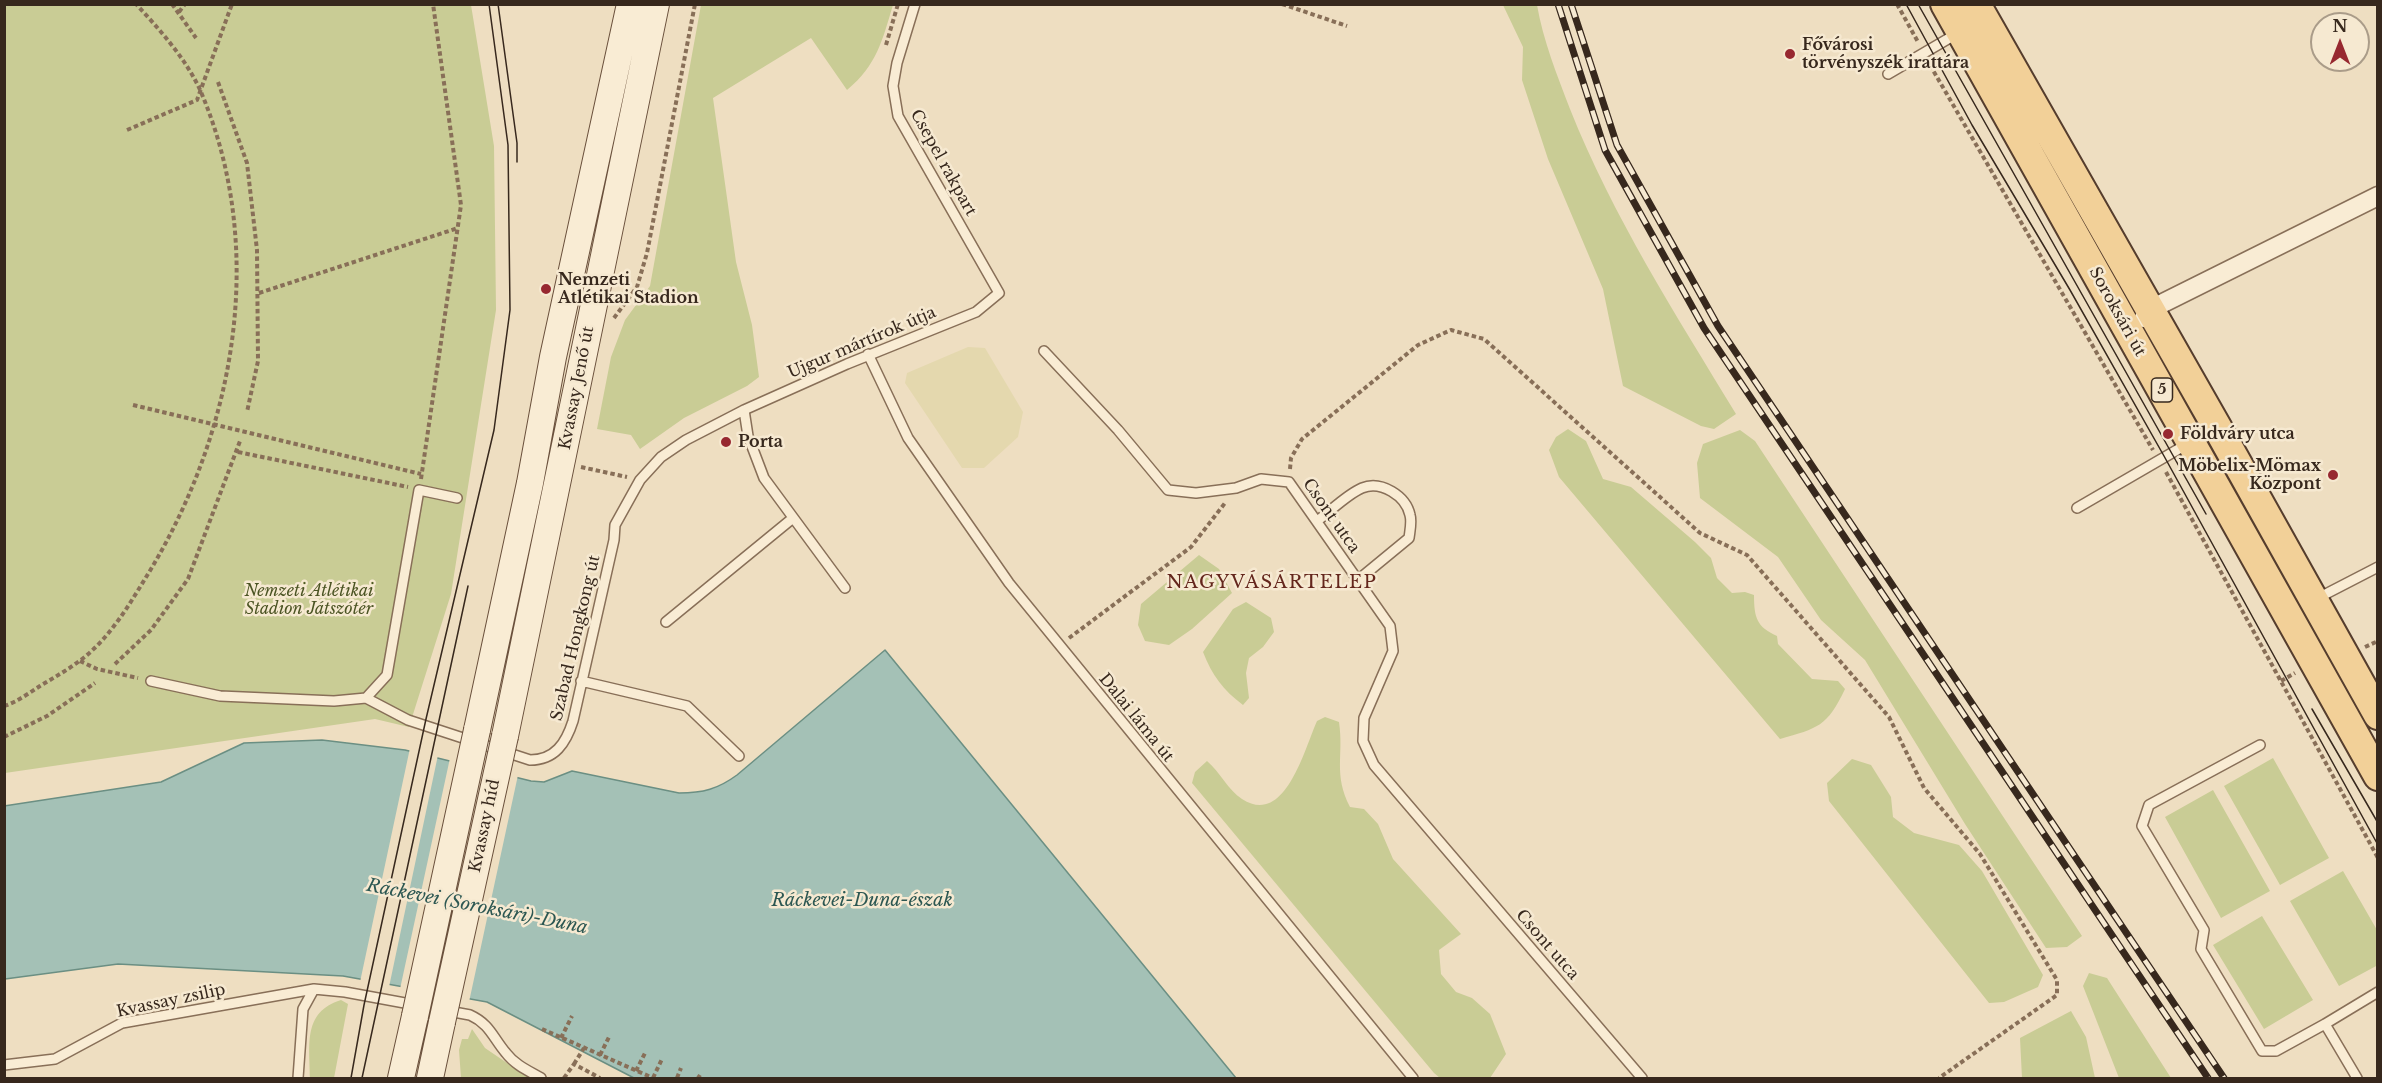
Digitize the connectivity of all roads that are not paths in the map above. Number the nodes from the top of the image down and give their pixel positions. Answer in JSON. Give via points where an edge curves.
{"nodes":[{"id":1,"x":630,"y":4,"type":"edge"},
{"id":2,"x":656,"y":4,"type":"edge"},
{"id":3,"x":915,"y":4,"type":"edge"},
{"id":4,"x":1945,"y":4,"type":"edge"},
{"id":5,"x":1976,"y":4,"type":"edge"},
{"id":6,"x":1960,"y":32,"type":"junction"},
{"id":7,"x":1888,"y":74,"type":"dead end"},
{"id":8,"x":2378,"y":196,"type":"edge"},
{"id":9,"x":999,"y":293,"type":"joint"},
{"id":10,"x":2149,"y":310,"type":"junction"},
{"id":11,"x":2138,"y":348,"type":"junction"},
{"id":12,"x":1044,"y":351,"type":"dead end"},
{"id":13,"x":868,"y":354,"type":"junction"},
{"id":14,"x":744,"y":410,"type":"junction"},
{"id":15,"x":734,"y":416,"type":"joint"},
{"id":16,"x":2191,"y":442,"type":"junction"},
{"id":17,"x":457,"y":498,"type":"dead end"},
{"id":18,"x":2076,"y":507,"type":"dead end"},
{"id":19,"x":793,"y":518,"type":"junction"},
{"id":20,"x":1317,"y":521,"type":"junction"},
{"id":21,"x":2378,"y":567,"type":"edge"},
{"id":22,"x":1358,"y":580,"type":"junction"},
{"id":23,"x":845,"y":588,"type":"dead end"},
{"id":24,"x":2314,"y":600,"type":"junction"},
{"id":25,"x":666,"y":622,"type":"dead end"},
{"id":26,"x":151,"y":681,"type":"road end"},
{"id":27,"x":581,"y":681,"type":"junction"},
{"id":28,"x":366,"y":698,"type":"junction"},
{"id":29,"x":2378,"y":715,"type":"edge"},
{"id":30,"x":477,"y":730,"type":"joint"},
{"id":31,"x":505,"y":736,"type":"joint"},
{"id":32,"x":2260,"y":745,"type":"dead end"},
{"id":33,"x":738,"y":756,"type":"dead end"},
{"id":34,"x":2378,"y":776,"type":"edge"},
{"id":35,"x":314,"y":989,"type":"junction"},
{"id":36,"x":2378,"y":992,"type":"edge"},
{"id":37,"x":2325,"y":1024,"type":"junction"},
{"id":38,"x":4,"y":1065,"type":"edge"},
{"id":39,"x":298,"y":1078,"type":"edge"},
{"id":40,"x":401,"y":1078,"type":"edge"},
{"id":41,"x":430,"y":1078,"type":"edge"},
{"id":42,"x":541,"y":1078,"type":"edge"},
{"id":43,"x":1413,"y":1078,"type":"edge"},
{"id":44,"x":1642,"y":1078,"type":"edge"},
{"id":45,"x":2357,"y":1078,"type":"edge"}],
"edges":[{"from":1,"to":30,"type":"main road","name":"Kvassay Jenő út"},
{"from":2,"to":31,"type":"main road","name":"Kvassay Jenő út"},
{"from":3,"to":9,"type":"lane","name":"Csepel rakpart","via":[[893,86],[898,116]]},
{"from":4,"to":6,"type":"main road","name":"Soroksári út","number":"5"},
{"from":5,"to":10,"type":"main road","name":"Soroksári út","number":"5"},
{"from":6,"to":7,"type":"lane"},
{"from":6,"to":11,"type":"main road","name":"Soroksári út","number":"5"},
{"from":8,"to":10,"type":"street"},
{"from":9,"to":13,"type":"lane","name":"Ujgur mártírok útja","via":[[976,312]]},
{"from":10,"to":11,"type":"street","via":[[2139,326]]},
{"from":10,"to":24,"type":"main road","name":"Soroksári út","number":"5"},
{"from":11,"to":16,"type":"main road","name":"Soroksári út","number":"5"},
{"from":12,"to":20,"type":"lane","name":"Csont utca","via":[[1168,490],[1196,493],[1236,488],[1261,479],[1289,482]]},
{"from":13,"to":14,"type":"lane","name":"Ujgur mártírok útja"},
{"from":13,"to":43,"type":"lane","name":"Dalai láma út","via":[[908,438],[1009,583]]},
{"from":14,"to":15,"type":"lane","name":"Ujgur mártírok útja"},
{"from":14,"to":19,"type":"lane","via":[[748,436],[764,478]]},
{"from":15,"to":27,"type":"lane","name":"Szabad Hongkong út","via":[[672,449],[640,480],[615,525]]},
{"from":16,"to":18,"type":"lane"},
{"from":16,"to":34,"type":"main road","name":"Soroksári út","number":"5"},
{"from":17,"to":28,"type":"lane","via":[[419,490],[387,675]]},
{"from":19,"to":23,"type":"lane"},
{"from":19,"to":25,"type":"lane"},
{"from":20,"to":22,"type":"lane","name":"Csont utca"},
{"from":20,"to":22,"type":"lane","via":[[1363,488],[1393,491],[1408,507],[1410,538]]},
{"from":21,"to":24,"type":"lane"},
{"from":22,"to":44,"type":"lane","name":"Csont utca","via":[[1390,626],[1393,651],[1364,718],[1363,741],[1374,765]]},
{"from":24,"to":29,"type":"main road","name":"Soroksári út","number":"5"},
{"from":26,"to":28,"type":"lane","via":[[220,696],[334,701]]},
{"from":27,"to":28,"type":"lane","name":"Szabad Hongkong út","via":[[567,737],[556,752],[539,760],[408,720]]},
{"from":27,"to":33,"type":"lane","via":[[687,706]]},
{"from":30,"to":40,"type":"main road","name":"Kvassay híd","bridge":true},
{"from":31,"to":41,"type":"main road","name":"Kvassay híd","bridge":true},
{"from":32,"to":37,"type":"lane","via":[[2149,805],[2142,826],[2204,930],[2201,949],[2262,1051],[2276,1051]]},
{"from":35,"to":38,"type":"lane","name":"Kvassay zsilip","via":[[122,1023],[55,1059]]},
{"from":35,"to":39,"type":"lane","via":[[303,1009]]},
{"from":35,"to":42,"type":"lane","name":"Kvassay zsilip","via":[[470,1015],[491,1029],[515,1063]]},
{"from":36,"to":37,"type":"lane"},
{"from":37,"to":45,"type":"lane"}]}
